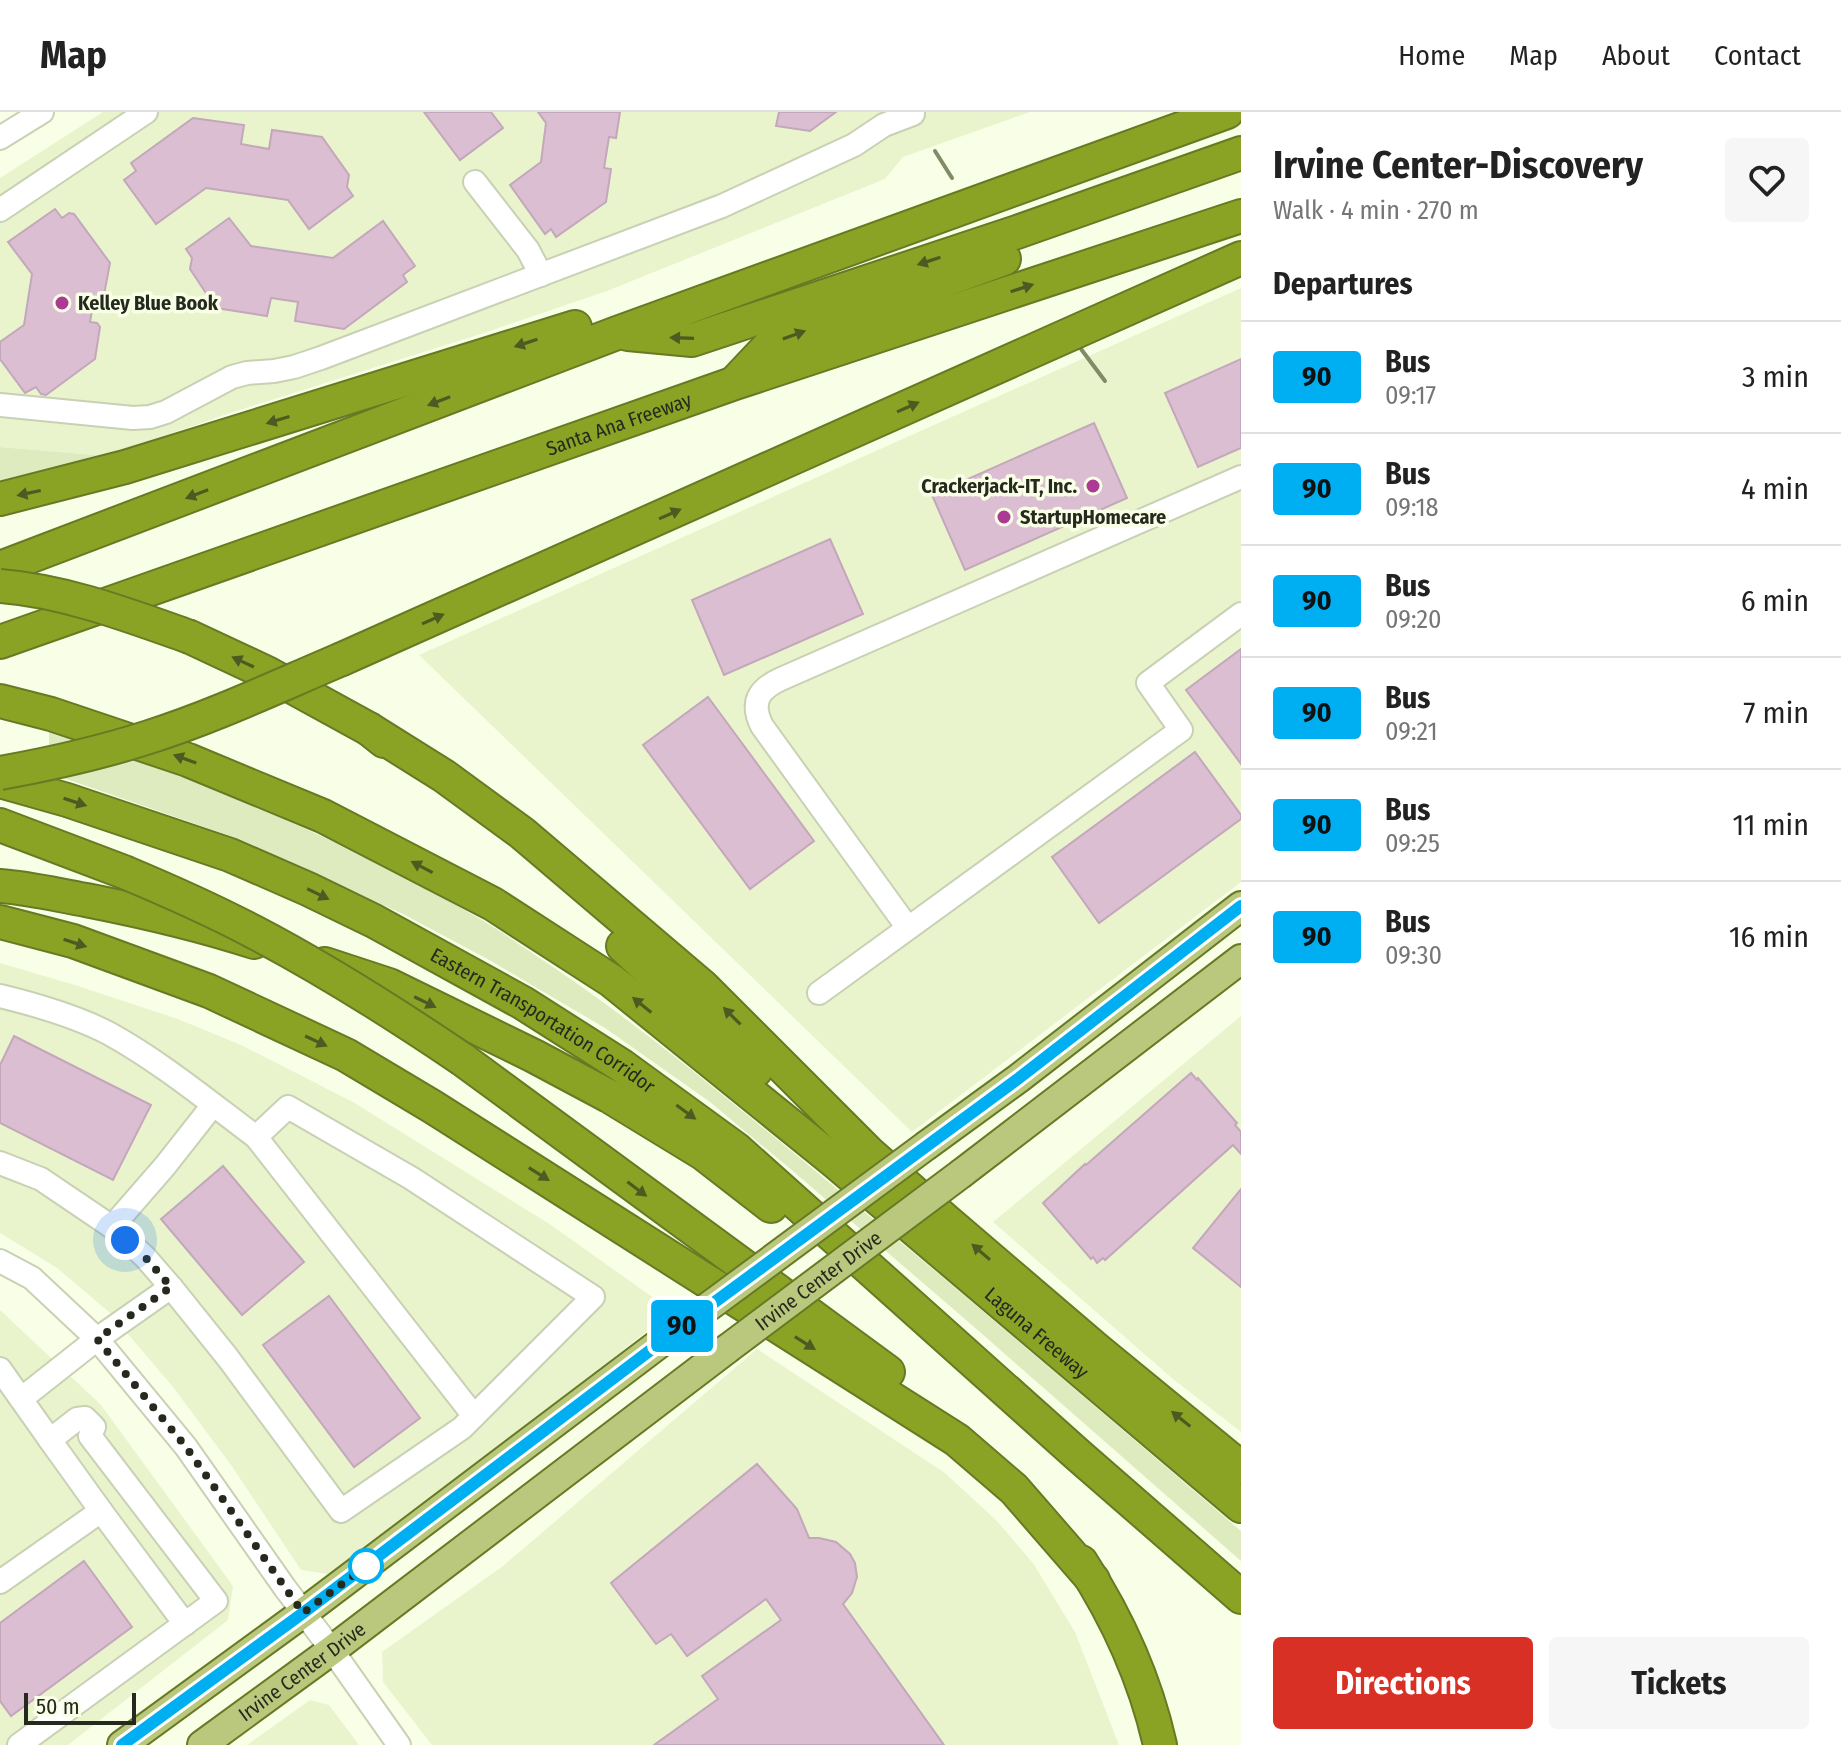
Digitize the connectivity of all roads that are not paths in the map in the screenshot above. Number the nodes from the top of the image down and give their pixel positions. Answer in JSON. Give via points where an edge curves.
{"nodes":[{"id":1,"x":42,"y":112,"type":"edge"},
{"id":2,"x":146,"y":112,"type":"edge"},
{"id":3,"x":1227,"y":112,"type":"edge"},
{"id":4,"x":913,"y":114,"type":"dead end"},
{"id":5,"x":0,"y":138,"type":"edge"},
{"id":6,"x":1241,"y":153,"type":"edge"},
{"id":7,"x":1241,"y":170,"type":"edge"},
{"id":8,"x":475,"y":182,"type":"dead end"},
{"id":9,"x":0,"y":210,"type":"edge"},
{"id":10,"x":1241,"y":216,"type":"edge"},
{"id":11,"x":1241,"y":258,"type":"edge"},
{"id":12,"x":541,"y":275,"type":"junction"},
{"id":13,"x":684,"y":309,"type":"junction"},
{"id":14,"x":617,"y":333,"type":"junction"},
{"id":15,"x":735,"y":383,"type":"junction"},
{"id":16,"x":0,"y":405,"type":"edge"},
{"id":17,"x":1241,"y":477,"type":"edge"},
{"id":18,"x":0,"y":499,"type":"edge"},
{"id":19,"x":0,"y":568,"type":"edge"},
{"id":20,"x":0,"y":586,"type":"edge"},
{"id":21,"x":1241,"y":614,"type":"edge"},
{"id":22,"x":0,"y":642,"type":"edge"},
{"id":23,"x":14,"y":705,"type":"edge"},
{"id":24,"x":369,"y":729,"type":"junction"},
{"id":25,"x":0,"y":773,"type":"edge"},
{"id":26,"x":0,"y":781,"type":"edge"},
{"id":27,"x":0,"y":825,"type":"edge"},
{"id":28,"x":0,"y":886,"type":"edge"},
{"id":29,"x":1241,"y":906,"type":"edge"},
{"id":30,"x":0,"y":922,"type":"edge"},
{"id":31,"x":908,"y":928,"type":"junction"},
{"id":32,"x":1241,"y":959,"type":"edge"},
{"id":33,"x":819,"y":993,"type":"dead end"},
{"id":34,"x":0,"y":996,"type":"edge"},
{"id":35,"x":213,"y":1105,"type":"junction"},
{"id":36,"x":256,"y":1137,"type":"junction"},
{"id":37,"x":833,"y":1160,"type":"junction"},
{"id":38,"x":0,"y":1163,"type":"edge"},
{"id":39,"x":112,"y":1227,"type":"junction"},
{"id":40,"x":0,"y":1261,"type":"edge"},
{"id":41,"x":171,"y":1287,"type":"junction"},
{"id":42,"x":97,"y":1339,"type":"junction"},
{"id":43,"x":0,"y":1369,"type":"edge"},
{"id":44,"x":1006,"y":1391,"type":"junction"},
{"id":45,"x":21,"y":1399,"type":"junction"},
{"id":46,"x":474,"y":1416,"type":"junction"},
{"id":47,"x":50,"y":1440,"type":"junction"},
{"id":48,"x":1241,"y":1468,"type":"edge"},
{"id":49,"x":1241,"y":1506,"type":"edge"},
{"id":50,"x":101,"y":1511,"type":"junction"},
{"id":51,"x":1093,"y":1580,"type":"junction"},
{"id":52,"x":0,"y":1582,"type":"edge"},
{"id":53,"x":1241,"y":1597,"type":"edge"},
{"id":54,"x":303,"y":1613,"type":"junction"},
{"id":55,"x":185,"y":1624,"type":"junction"},
{"id":56,"x":332,"y":1650,"type":"junction"},
{"id":57,"x":19,"y":1745,"type":"edge"},
{"id":58,"x":122,"y":1745,"type":"edge"},
{"id":59,"x":202,"y":1745,"type":"edge"},
{"id":60,"x":399,"y":1745,"type":"edge"},
{"id":61,"x":1160,"y":1745,"type":"edge"}],
"edges":[{"from":1,"to":5,"type":"street"},
{"from":2,"to":9,"type":"street"},
{"from":3,"to":13,"type":"highway"},
{"from":4,"to":12,"type":"street","via":[[722,206]]},
{"from":6,"to":14,"type":"highway","one_way":true,"via":[[692,340]]},
{"from":15,"to":7,"type":"highway","one_way":true,"via":[[772,343]]},
{"from":8,"to":12,"type":"street"},
{"from":15,"to":10,"type":"highway","name":"Santa Ana Freeway","one_way":true},
{"from":25,"to":11,"type":"highway","one_way":true,"bridge":true,"via":[[149,738],[227,708]]},
{"from":12,"to":16,"type":"street","via":[[294,367],[232,377],[150,417]]},
{"from":13,"to":14,"type":"highway"},
{"from":13,"to":18,"type":"highway","one_way":true,"via":[[626,311],[125,467]]},
{"from":14,"to":19,"type":"highway","one_way":true},
{"from":15,"to":22,"type":"highway","name":"Santa Ana Freeway"},
{"from":17,"to":31,"type":"street","via":[[761,692],[756,704],[762,726]]},
{"from":24,"to":20,"type":"highway","one_way":true,"bridge":true,"via":[[190,637],[79,601]]},
{"from":21,"to":31,"type":"street","via":[[1148,683],[1181,730]]},
{"from":37,"to":23,"type":"highway","one_way":true,"via":[[612,981],[493,904],[323,816],[188,760]]},
{"from":24,"to":37,"type":"highway","via":[[586,912],[744,1058],[798,1111]]},
{"from":48,"to":24,"type":"highway","one_way":true,"via":[[869,1153],[703,987],[522,833]]},
{"from":26,"to":44,"type":"highway","name":"Eastern Transportation Corridor","one_way":true,"via":[[230,855],[374,921],[523,1003],[622,1066],[736,1149]]},
{"from":27,"to":51,"type":"highway","one_way":true,"bridge":true,"via":[[124,872],[252,931],[383,1005],[462,1059],[975,1436],[1025,1480]]},
{"from":28,"to":44,"type":"highway","one_way":true,"via":[[219,930],[389,985],[534,1056],[704,1154]]},
{"from":29,"to":54,"type":"main road","bridge":true},
{"from":30,"to":51,"type":"highway","one_way":true,"via":[[73,941],[209,991],[346,1055],[433,1107],[957,1440],[1014,1489]]},
{"from":31,"to":33,"type":"street"},
{"from":32,"to":56,"type":"main road","name":"Irvine Center Drive","bridge":true},
{"from":34,"to":35,"type":"street","via":[[45,1007],[108,1033]]},
{"from":35,"to":36,"type":"street"},
{"from":35,"to":39,"type":"street"},
{"from":36,"to":46,"type":"street"},
{"from":36,"to":46,"type":"street","via":[[288,1107],[411,1178],[593,1297]]},
{"from":37,"to":49,"type":"highway","name":"Laguna Freeway"},
{"from":38,"to":39,"type":"street","via":[[41,1179]]},
{"from":39,"to":41,"type":"street"},
{"from":40,"to":42,"type":"street","via":[[32,1278]]},
{"from":41,"to":42,"type":"street"},
{"from":41,"to":46,"type":"street","via":[[341,1511]]},
{"from":42,"to":45,"type":"street"},
{"from":42,"to":54,"type":"street","via":[[186,1447]]},
{"from":43,"to":45,"type":"street"},
{"from":44,"to":53,"type":"highway"},
{"from":45,"to":47,"type":"street"},
{"from":47,"to":50,"type":"street"},
{"from":47,"to":55,"type":"street","via":[[77,1419],[85,1418],[94,1427],[90,1436],[216,1601]]},
{"from":50,"to":52,"type":"street"},
{"from":50,"to":55,"type":"street"},
{"from":51,"to":61,"type":"highway","via":[[1137,1665]]},
{"from":54,"to":56,"type":"street"},
{"from":54,"to":58,"type":"main road"},
{"from":55,"to":57,"type":"street"},
{"from":56,"to":59,"type":"main road","name":"Irvine Center Drive"},
{"from":56,"to":60,"type":"street"}]}
